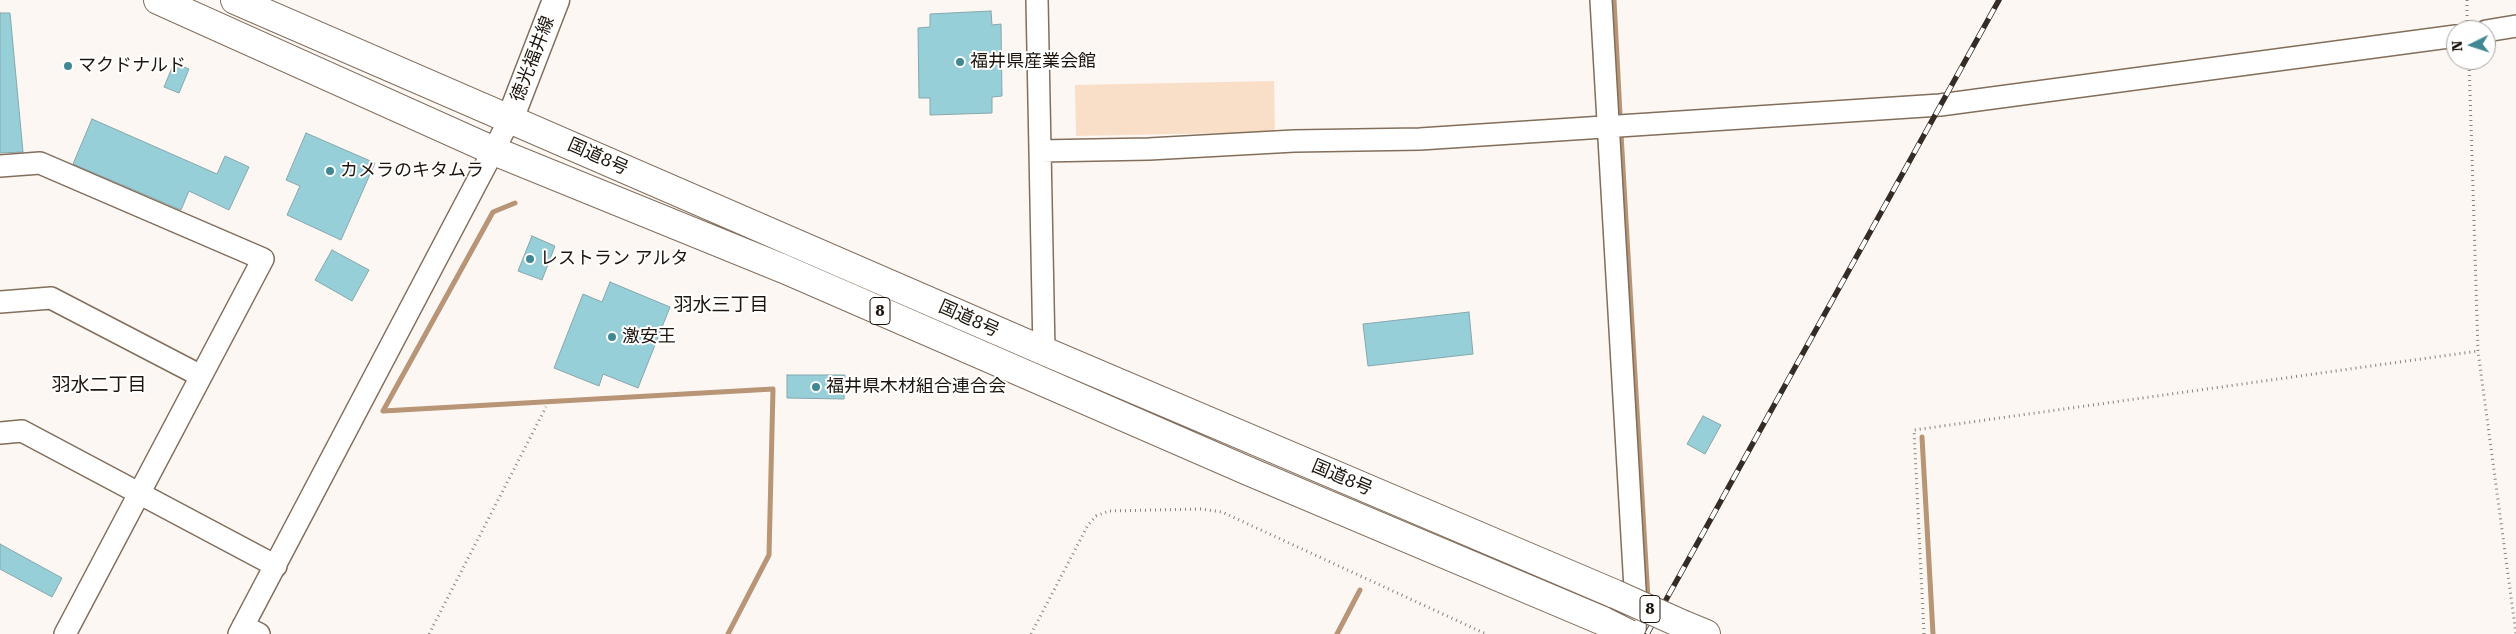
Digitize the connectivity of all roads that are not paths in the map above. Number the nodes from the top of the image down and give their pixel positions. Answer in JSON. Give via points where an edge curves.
{"nodes":[{"id":1,"x":158,"y":0,"type":"edge"},
{"id":2,"x":235,"y":0,"type":"edge"},
{"id":3,"x":556,"y":0,"type":"edge"},
{"id":4,"x":1037,"y":0,"type":"edge"},
{"id":5,"x":1601,"y":0,"type":"edge"},
{"id":6,"x":2516,"y":26,"type":"edge"},
{"id":7,"x":2496,"y":29,"type":"edge"},
{"id":8,"x":2446,"y":37,"type":"edge"},
{"id":9,"x":510,"y":119,"type":"junction"},
{"id":10,"x":1609,"y":127,"type":"junction"},
{"id":11,"x":1040,"y":150,"type":"junction"},
{"id":12,"x":494,"y":151,"type":"junction"},
{"id":13,"x":0,"y":166,"type":"edge"},
{"id":14,"x":0,"y":302,"type":"edge"},
{"id":15,"x":1044,"y":351,"type":"junction"},
{"id":16,"x":201,"y":376,"type":"junction"},
{"id":17,"x":0,"y":433,"type":"edge"},
{"id":18,"x":139,"y":493,"type":"junction"},
{"id":19,"x":276,"y":566,"type":"junction"},
{"id":20,"x":1625,"y":600,"type":"junction"},
{"id":21,"x":1611,"y":628,"type":"edge"},
{"id":22,"x":1695,"y":629,"type":"edge"},
{"id":23,"x":247,"y":631,"type":"edge"},
{"id":24,"x":65,"y":634,"type":"edge"},
{"id":25,"x":1629,"y":634,"type":"edge"},
{"id":26,"x":1635,"y":634,"type":"edge"}],
"edges":[{"from":1,"to":12,"type":"highway","name":"国道8号","number":"8"},
{"from":2,"to":9,"type":"highway","name":"国道8号","number":"8"},
{"from":3,"to":9,"type":"main road","name":"徳光福井線"},
{"from":4,"to":11,"type":"street"},
{"from":5,"to":10,"type":"street"},
{"from":6,"to":7,"type":"street"},
{"from":8,"to":10,"type":"street","via":[[1940,104]]},
{"from":9,"to":12,"type":"street"},
{"from":9,"to":15,"type":"highway","name":"国道8号","number":"8"},
{"from":10,"to":11,"type":"street","via":[[1158,149]]},
{"from":10,"to":20,"type":"street"},
{"from":11,"to":15,"type":"street"},
{"from":12,"to":19,"type":"street"},
{"from":12,"to":21,"type":"highway","name":"国道8号","number":"8","via":[[784,269]]},
{"from":13,"to":16,"type":"street","via":[[40,163],[263,259]]},
{"from":14,"to":16,"type":"street","via":[[51,298]]},
{"from":15,"to":20,"type":"highway","name":"国道8号","number":"8"},
{"from":16,"to":18,"type":"street"},
{"from":17,"to":18,"type":"street","via":[[22,431]]},
{"from":18,"to":19,"type":"street"},
{"from":18,"to":24,"type":"street"},
{"from":19,"to":23,"type":"street"},
{"from":20,"to":21,"type":"street"},
{"from":20,"to":22,"type":"highway","name":"国道8号","number":"8","bridge":true},
{"from":20,"to":26,"type":"street"},
{"from":21,"to":25,"type":"highway","name":"国道8号","number":"8","bridge":true}]}
